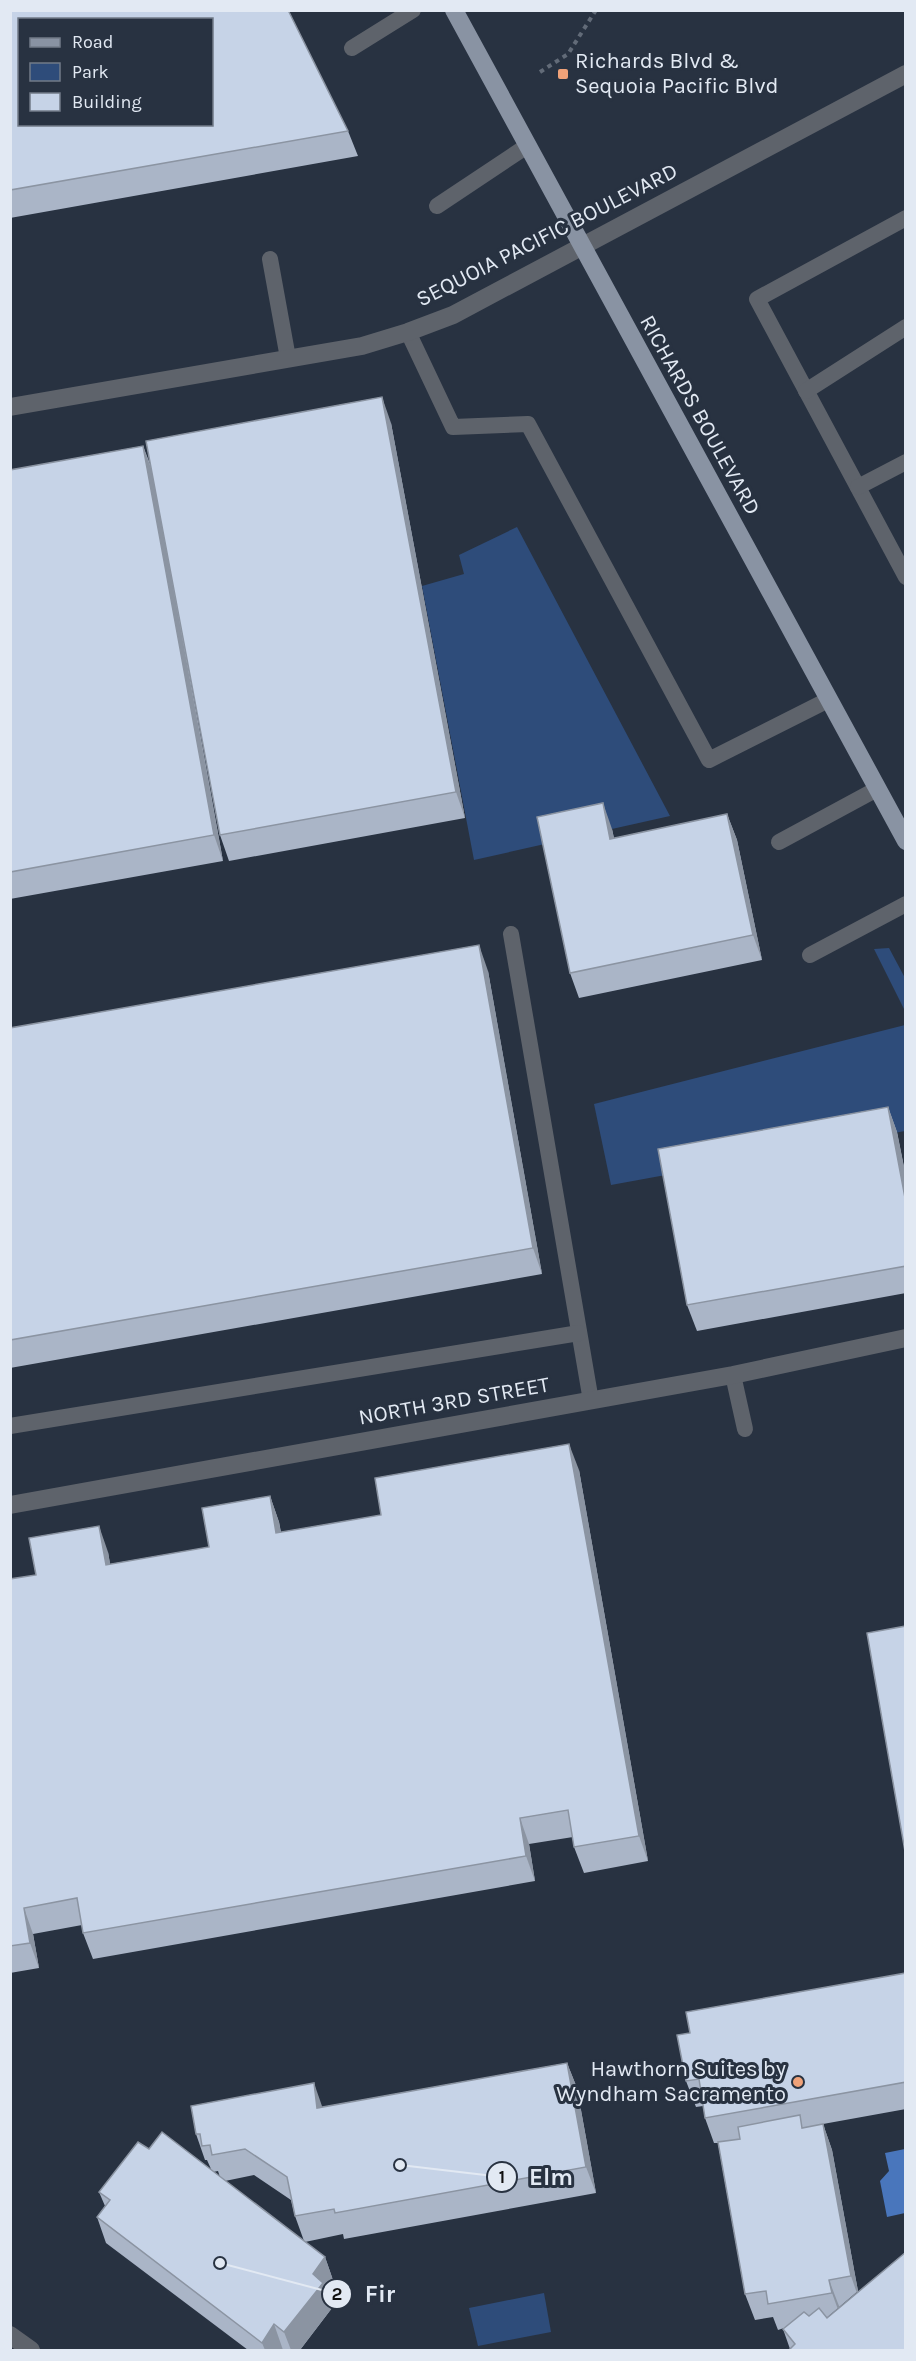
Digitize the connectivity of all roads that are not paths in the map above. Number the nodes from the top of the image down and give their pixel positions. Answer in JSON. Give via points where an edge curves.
{"nodes":[{"id":1,"x":413,"y":10,"type":"edge"},
{"id":2,"x":454,"y":10,"type":"edge"},
{"id":3,"x":352,"y":48,"type":"dead end"},
{"id":4,"x":906,"y":74,"type":"edge"},
{"id":5,"x":527,"y":146,"type":"junction"},
{"id":6,"x":437,"y":206,"type":"dead end"},
{"id":7,"x":906,"y":218,"type":"edge"},
{"id":8,"x":582,"y":247,"type":"junction"},
{"id":9,"x":270,"y":259,"type":"dead end"},
{"id":10,"x":906,"y":327,"type":"edge"},
{"id":11,"x":408,"y":332,"type":"junction"},
{"id":12,"x":288,"y":358,"type":"junction"},
{"id":13,"x":807,"y":391,"type":"junction"},
{"id":14,"x":10,"y":406,"type":"edge"},
{"id":15,"x":906,"y":462,"type":"edge"},
{"id":16,"x":858,"y":487,"type":"junction"},
{"id":17,"x":906,"y":578,"type":"edge"},
{"id":18,"x":828,"y":700,"type":"junction"},
{"id":19,"x":877,"y":789,"type":"junction"},
{"id":20,"x":906,"y":841,"type":"edge"},
{"id":21,"x":779,"y":842,"type":"dead end"},
{"id":22,"x":906,"y":904,"type":"edge"},
{"id":23,"x":512,"y":934,"type":"dead end"},
{"id":24,"x":810,"y":955,"type":"dead end"},
{"id":25,"x":579,"y":1333,"type":"junction"},
{"id":26,"x":906,"y":1338,"type":"edge"},
{"id":27,"x":733,"y":1375,"type":"junction"},
{"id":28,"x":591,"y":1401,"type":"junction"},
{"id":29,"x":10,"y":1426,"type":"edge"},
{"id":30,"x":745,"y":1429,"type":"dead end"},
{"id":31,"x":10,"y":1505,"type":"edge"},
{"id":32,"x":10,"y":2335,"type":"edge"},
{"id":33,"x":31,"y":2350,"type":"edge"}],
"edges":[{"from":1,"to":3,"type":"lane"},
{"from":2,"to":5,"type":"main road","name":"RICHARDS BOULEVARD"},
{"from":4,"to":8,"type":"street","name":"SEQUOIA PACIFIC BOULEVARD"},
{"from":5,"to":6,"type":"lane"},
{"from":5,"to":8,"type":"main road","name":"RICHARDS BOULEVARD"},
{"from":7,"to":13,"type":"lane","via":[[757,299]]},
{"from":8,"to":11,"type":"street","name":"SEQUOIA PACIFIC BOULEVARD","via":[[453,315]]},
{"from":8,"to":18,"type":"main road","name":"RICHARDS BOULEVARD"},
{"from":9,"to":12,"type":"lane"},
{"from":10,"to":13,"type":"lane"},
{"from":11,"to":12,"type":"street","name":"SEQUOIA PACIFIC BOULEVARD","via":[[362,346]]},
{"from":11,"to":18,"type":"lane","via":[[453,427],[528,424],[708,760]]},
{"from":12,"to":14,"type":"street","name":"SEQUOIA PACIFIC BOULEVARD"},
{"from":13,"to":16,"type":"lane"},
{"from":15,"to":16,"type":"lane"},
{"from":16,"to":17,"type":"lane"},
{"from":18,"to":19,"type":"main road","name":"RICHARDS BOULEVARD"},
{"from":19,"to":20,"type":"main road","name":"RICHARDS BOULEVARD"},
{"from":19,"to":21,"type":"lane"},
{"from":22,"to":24,"type":"lane"},
{"from":23,"to":25,"type":"lane"},
{"from":25,"to":28,"type":"lane"},
{"from":25,"to":29,"type":"lane"},
{"from":26,"to":27,"type":"street","name":"NORTH 3RD STREET"},
{"from":27,"to":28,"type":"street","name":"NORTH 3RD STREET"},
{"from":27,"to":30,"type":"lane"},
{"from":28,"to":31,"type":"street","name":"NORTH 3RD STREET"},
{"from":32,"to":33,"type":"street"}]}
